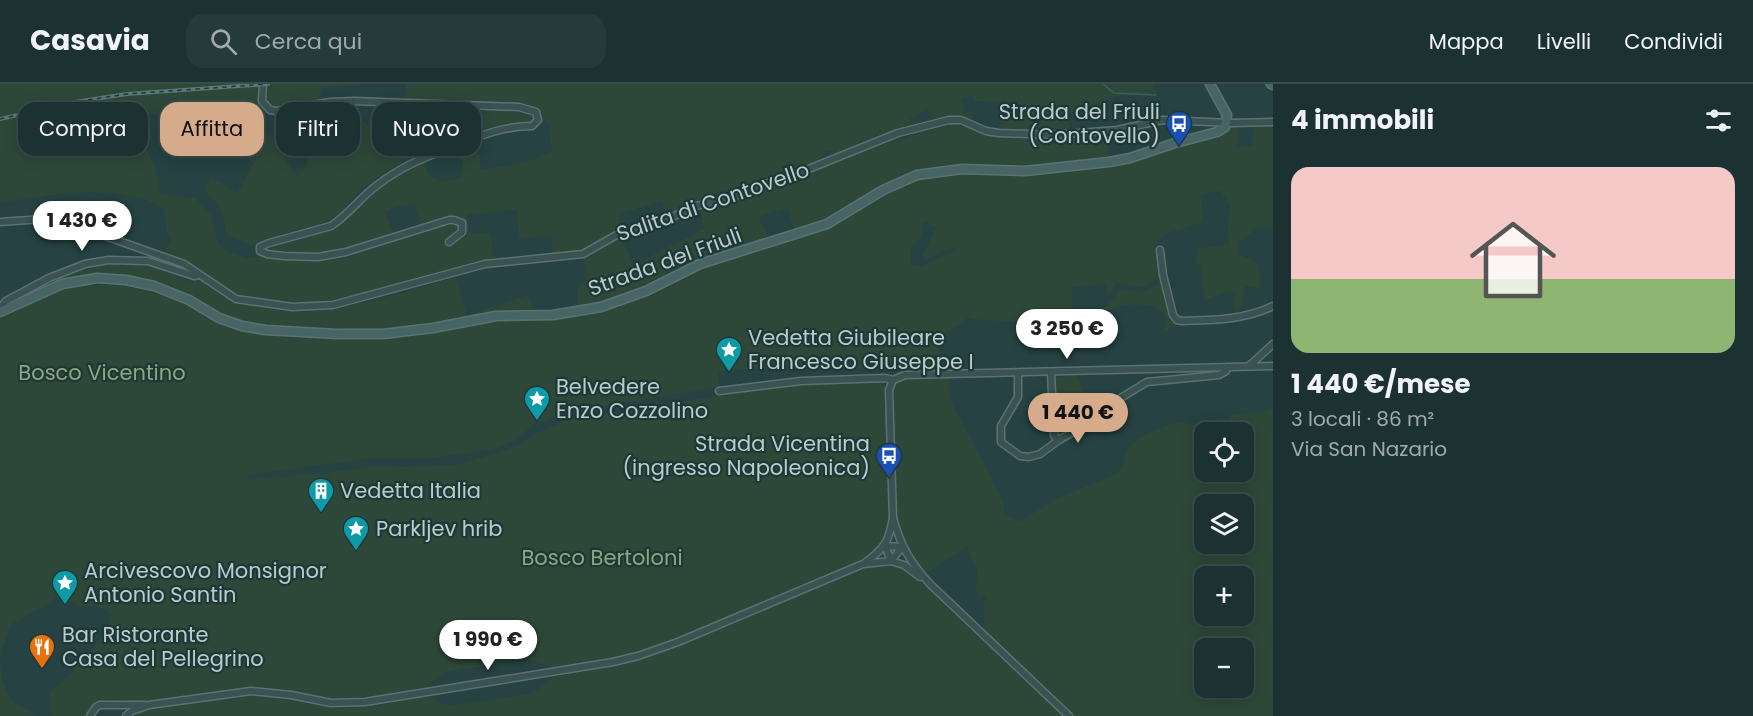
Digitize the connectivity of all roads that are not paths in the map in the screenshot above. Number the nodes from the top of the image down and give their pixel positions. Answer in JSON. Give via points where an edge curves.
{"nodes":[{"id":1,"x":263,"y":84,"type":"edge"},
{"id":2,"x":1210,"y":84,"type":"edge"},
{"id":3,"x":1273,"y":122,"type":"edge"},
{"id":4,"x":1227,"y":123,"type":"junction"},
{"id":5,"x":0,"y":222,"type":"edge"},
{"id":6,"x":117,"y":224,"type":"dead end"},
{"id":7,"x":80,"y":228,"type":"junction"},
{"id":8,"x":449,"y":242,"type":"dead end"},
{"id":9,"x":1160,"y":250,"type":"dead end"},
{"id":10,"x":199,"y":275,"type":"junction"},
{"id":11,"x":1273,"y":306,"type":"edge"},
{"id":12,"x":0,"y":312,"type":"edge"},
{"id":13,"x":1273,"y":344,"type":"edge"},
{"id":14,"x":1273,"y":366,"type":"edge"},
{"id":15,"x":1248,"y":367,"type":"junction"},
{"id":16,"x":1228,"y":368,"type":"junction"},
{"id":17,"x":1051,"y":373,"type":"junction"},
{"id":18,"x":1018,"y":374,"type":"junction"},
{"id":19,"x":894,"y":380,"type":"junction"},
{"id":20,"x":719,"y":391,"type":"dead end"},
{"id":21,"x":1059,"y":440,"type":"junction"},
{"id":22,"x":893,"y":518,"type":"junction"},
{"id":23,"x":885,"y":546,"type":"junction"},
{"id":24,"x":902,"y":548,"type":"junction"},
{"id":25,"x":891,"y":561,"type":"junction"},
{"id":26,"x":863,"y":564,"type":"junction"},
{"id":27,"x":930,"y":584,"type":"junction"},
{"id":28,"x":149,"y":705,"type":"junction"},
{"id":29,"x":90,"y":716,"type":"edge"},
{"id":30,"x":126,"y":716,"type":"edge"},
{"id":31,"x":1070,"y":716,"type":"edge"}],
"edges":[{"from":1,"to":8,"type":"street","via":[[262,101],[276,111],[354,101],[519,106],[536,112],[538,120],[532,126],[499,130],[419,159],[361,197],[331,226],[269,243],[260,251],[284,256],[327,255],[449,220],[459,221],[462,232]]},
{"from":2,"to":4,"type":"main road","via":[[1226,111]]},
{"from":3,"to":4,"type":"street","name":"Salita di Contovello"},
{"from":4,"to":10,"type":"street","name":"Salita di Contovello","via":[[1163,120],[1117,130],[1054,135],[999,133],[961,120],[949,120],[898,133],[749,192],[620,233],[583,254],[485,264],[333,305],[292,307],[236,300]]},
{"from":4,"to":12,"type":"main road","name":"Strada del Friuli","via":[[1217,132],[1119,161],[1025,171],[963,169],[917,175],[883,190],[827,224],[700,264],[646,291],[589,310],[496,316],[383,334],[265,330],[219,318],[154,286],[97,278],[62,284]]},
{"from":5,"to":7,"type":"street","name":"Salita di Contovello","via":[[43,219]]},
{"from":6,"to":7,"type":"street","via":[[93,218]]},
{"from":7,"to":10,"type":"street","name":"Salita di Contovello","via":[[184,264]]},
{"from":9,"to":11,"type":"street","via":[[1177,320],[1239,318]]},
{"from":10,"to":12,"type":"street","name":"Strada del Friuli","via":[[148,261],[85,264],[6,301]]},
{"from":13,"to":15,"type":"street"},
{"from":14,"to":15,"type":"street"},
{"from":15,"to":16,"type":"street"},
{"from":16,"to":17,"type":"street"},
{"from":16,"to":21,"type":"street","via":[[1219,375],[1146,382],[1114,402],[1099,417]]},
{"from":17,"to":18,"type":"street"},
{"from":17,"to":21,"type":"street","via":[[1054,435]]},
{"from":18,"to":19,"type":"street","via":[[905,375]]},
{"from":18,"to":21,"type":"street","via":[[1017,397],[1001,426],[1001,442],[1012,452],[1029,457]]},
{"from":19,"to":20,"type":"street","via":[[801,381]]},
{"from":19,"to":22,"type":"street","via":[[890,390]]},
{"from":22,"to":23,"type":"street"},
{"from":22,"to":24,"type":"street"},
{"from":23,"to":24,"type":"street"},
{"from":23,"to":25,"type":"street"},
{"from":23,"to":26,"type":"street"},
{"from":24,"to":25,"type":"street"},
{"from":24,"to":27,"type":"street"},
{"from":25,"to":26,"type":"street"},
{"from":25,"to":27,"type":"street","via":[[904,565]]},
{"from":26,"to":28,"type":"street","via":[[678,642],[613,662],[365,702],[331,704],[251,691]]},
{"from":27,"to":31,"type":"street"},
{"from":28,"to":29,"type":"street","via":[[100,705]]},
{"from":28,"to":30,"type":"street"}]}
